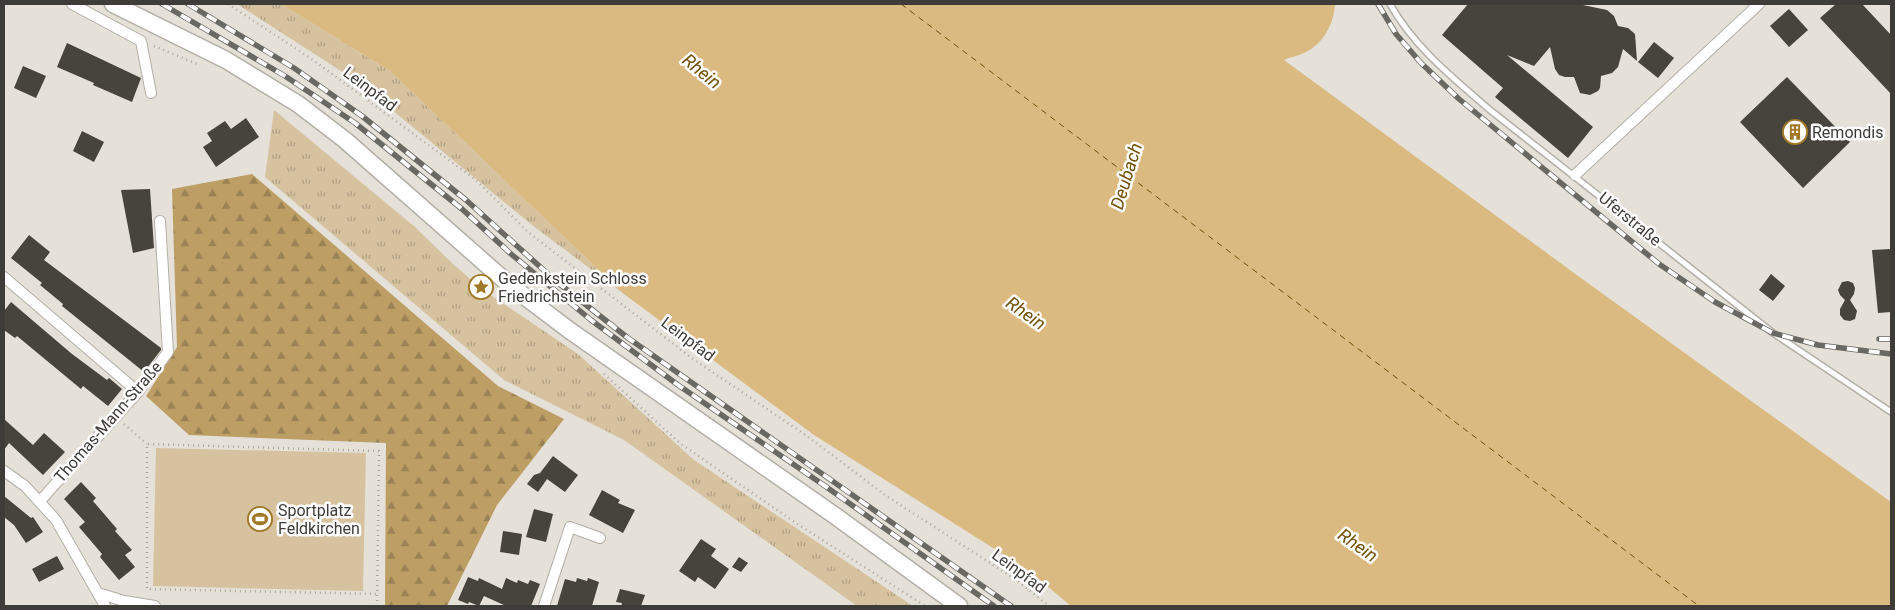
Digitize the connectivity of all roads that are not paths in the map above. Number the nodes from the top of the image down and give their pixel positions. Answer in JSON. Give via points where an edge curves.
{"nodes":[{"id":1,"x":72,"y":4,"type":"edge"},
{"id":2,"x":113,"y":4,"type":"edge"},
{"id":3,"x":1390,"y":4,"type":"edge"},
{"id":4,"x":1759,"y":4,"type":"edge"},
{"id":5,"x":151,"y":94,"type":"dead end"},
{"id":6,"x":1575,"y":175,"type":"junction"},
{"id":7,"x":160,"y":221,"type":"dead end"},
{"id":8,"x":4,"y":277,"type":"edge"},
{"id":9,"x":138,"y":392,"type":"junction"},
{"id":10,"x":1891,"y":412,"type":"edge"},
{"id":11,"x":4,"y":471,"type":"edge"},
{"id":12,"x":40,"y":501,"type":"junction"},
{"id":13,"x":600,"y":538,"type":"dead end"},
{"id":14,"x":98,"y":593,"type":"junction"},
{"id":15,"x":105,"y":606,"type":"edge"},
{"id":16,"x":156,"y":606,"type":"edge"},
{"id":17,"x":544,"y":606,"type":"edge"},
{"id":18,"x":959,"y":606,"type":"edge"}],
"edges":[{"from":1,"to":5,"type":"street","via":[[141,41]]},
{"from":2,"to":18,"type":"main road","via":[[234,65],[298,104],[345,140],[511,286]]},
{"from":3,"to":6,"type":"lane","name":"Uferstraße","via":[[1414,38],[1447,73]]},
{"from":4,"to":6,"type":"street"},
{"from":6,"to":10,"type":"lane","name":"Uferstraße","via":[[1773,333]]},
{"from":7,"to":9,"type":"street","name":"Thomas-Mann-Straße","via":[[168,352]]},
{"from":8,"to":9,"type":"street"},
{"from":9,"to":12,"type":"street","name":"Thomas-Mann-Straße"},
{"from":11,"to":12,"type":"street"},
{"from":12,"to":14,"type":"street","via":[[56,520]]},
{"from":13,"to":17,"type":"street","via":[[570,527]]},
{"from":14,"to":15,"type":"street"},
{"from":14,"to":16,"type":"street"}]}
